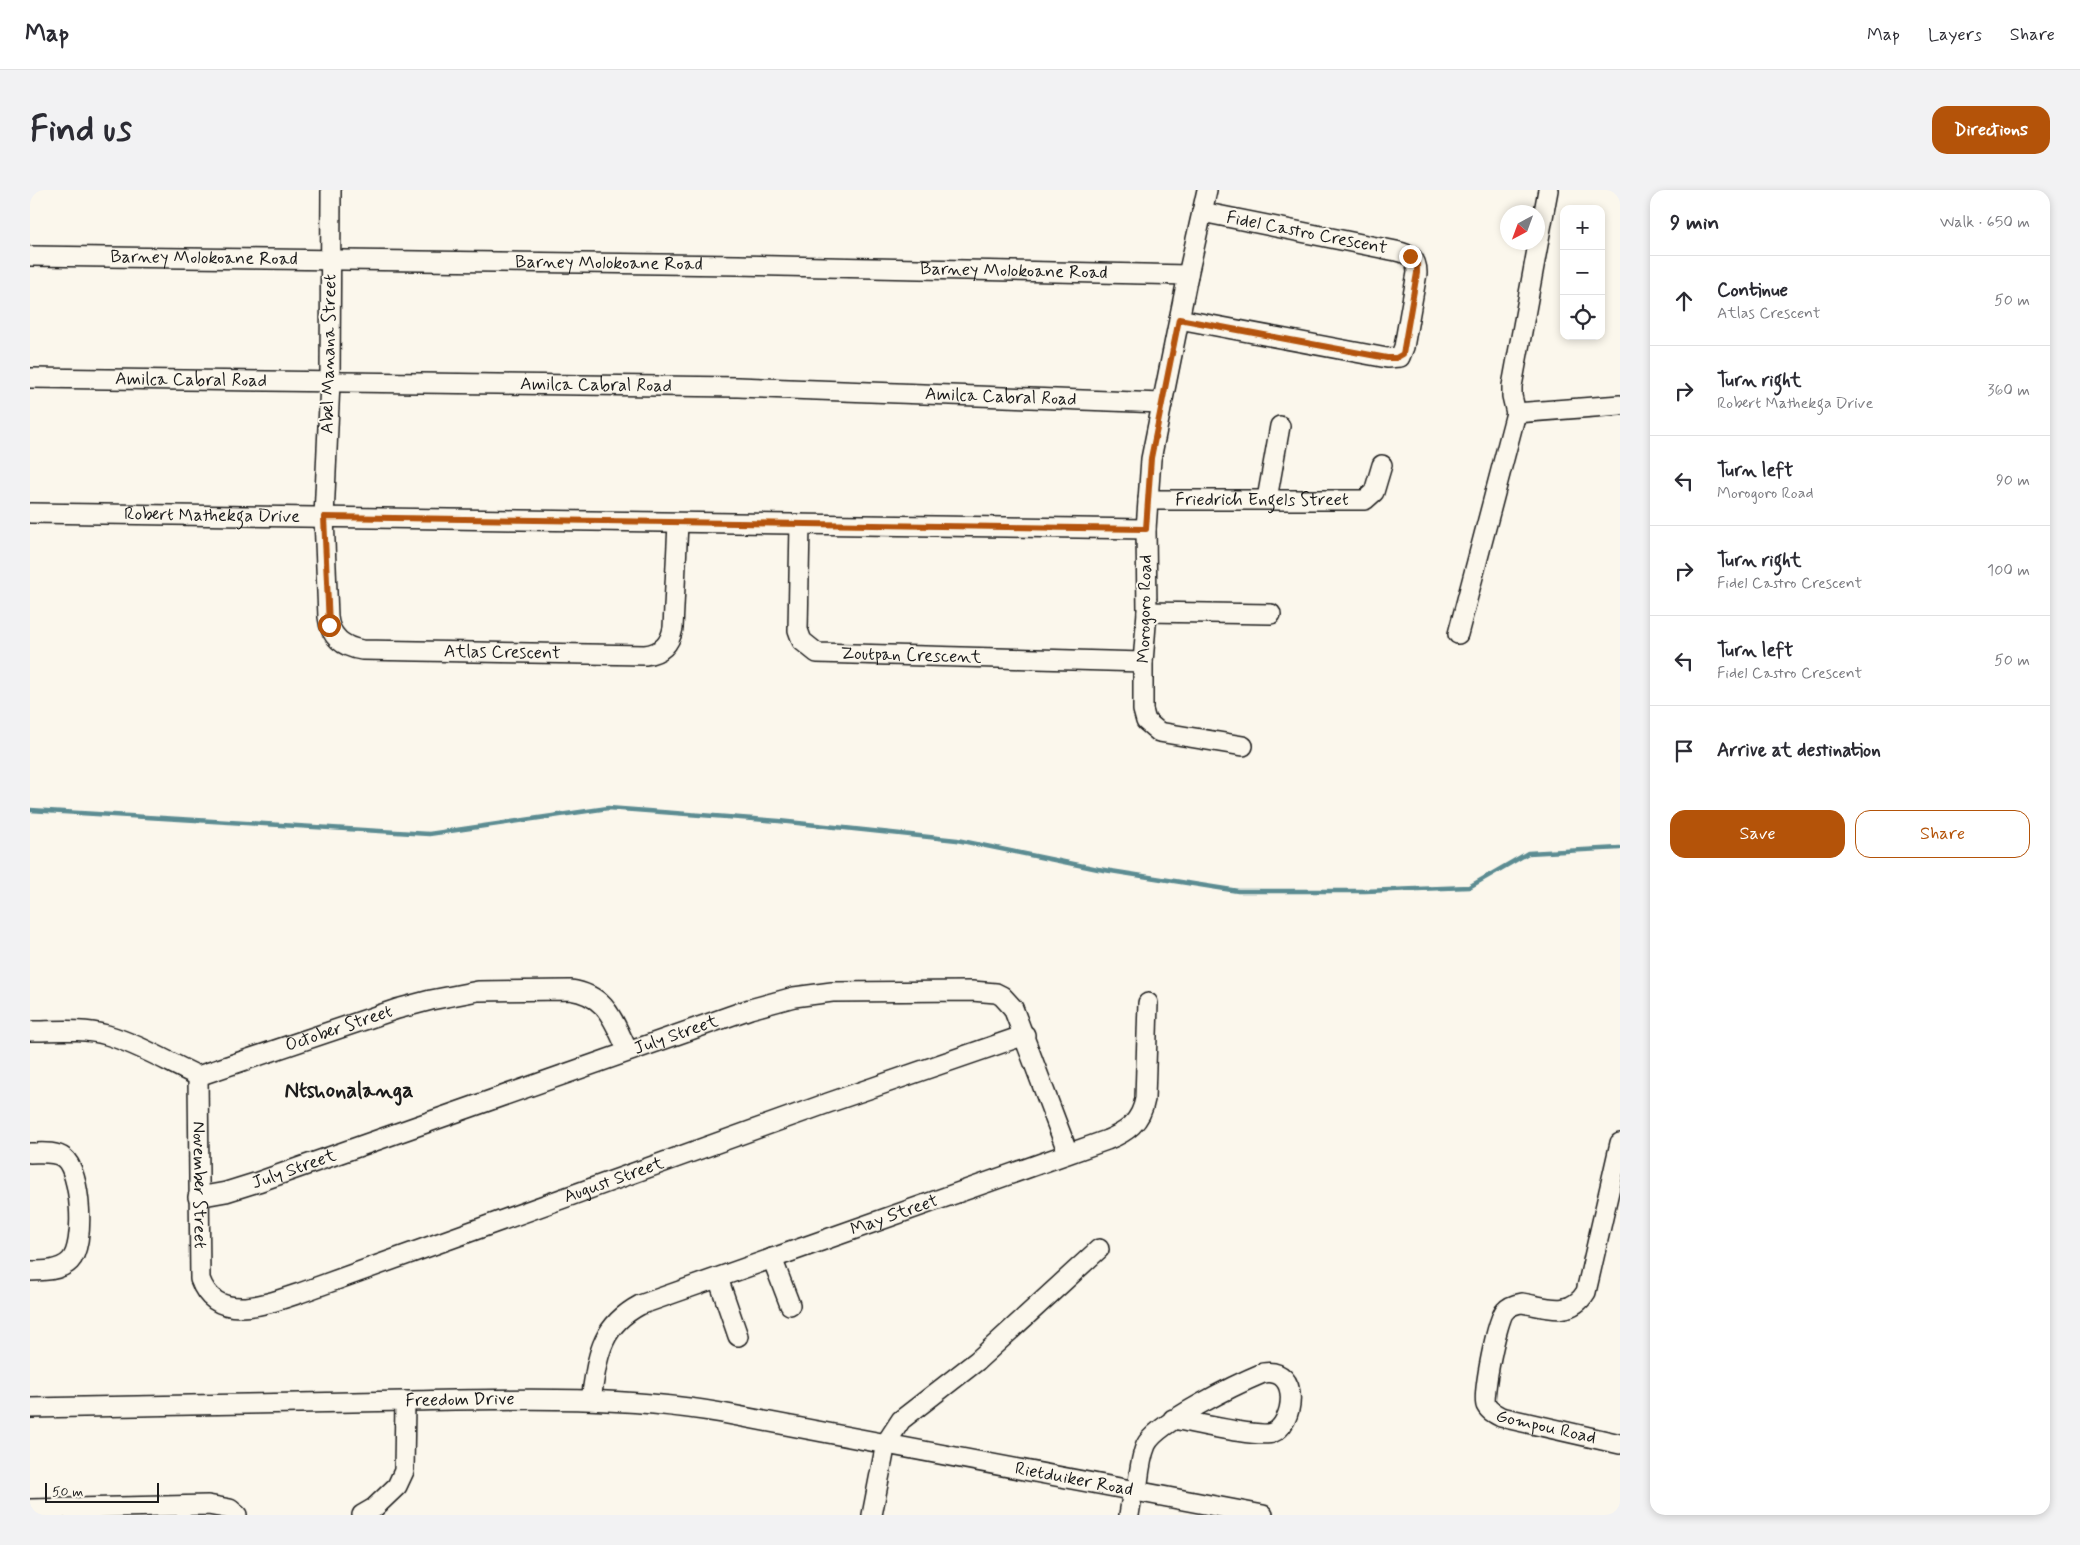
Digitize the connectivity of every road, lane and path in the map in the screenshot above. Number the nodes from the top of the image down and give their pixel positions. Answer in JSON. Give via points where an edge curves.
{"nodes":[{"id":1,"x":331,"y":190,"type":"edge"},
{"id":2,"x":1207,"y":190,"type":"edge"},
{"id":3,"x":1548,"y":190,"type":"edge"},
{"id":4,"x":1202,"y":212,"type":"junction"},
{"id":5,"x":30,"y":256,"type":"edge"},
{"id":6,"x":330,"y":258,"type":"junction"},
{"id":7,"x":1188,"y":275,"type":"junction"},
{"id":8,"x":1179,"y":319,"type":"junction"},
{"id":9,"x":30,"y":378,"type":"edge"},
{"id":10,"x":330,"y":382,"type":"junction"},
{"id":11,"x":1162,"y":403,"type":"junction"},
{"id":12,"x":1620,"y":405,"type":"edge"},
{"id":13,"x":1516,"y":413,"type":"junction"},
{"id":14,"x":1280,"y":426,"type":"dead end"},
{"id":15,"x":1382,"y":464,"type":"dead end"},
{"id":16,"x":1267,"y":499,"type":"junction"},
{"id":17,"x":1148,"y":500,"type":"junction"},
{"id":18,"x":30,"y":513,"type":"edge"},
{"id":19,"x":324,"y":517,"type":"junction"},
{"id":20,"x":678,"y":523,"type":"junction"},
{"id":21,"x":800,"y":524,"type":"junction"},
{"id":22,"x":1146,"y":529,"type":"junction"},
{"id":23,"x":1147,"y":612,"type":"junction"},
{"id":24,"x":1271,"y":614,"type":"dead end"},
{"id":25,"x":1458,"y":634,"type":"dead end"},
{"id":26,"x":1143,"y":662,"type":"junction"},
{"id":27,"x":1244,"y":746,"type":"dead end"},
{"id":28,"x":1148,"y":1003,"type":"dead end"},
{"id":29,"x":30,"y":1031,"type":"edge"},
{"id":30,"x":1025,"y":1035,"type":"junction"},
{"id":31,"x":628,"y":1051,"type":"junction"},
{"id":32,"x":198,"y":1076,"type":"junction"},
{"id":33,"x":1620,"y":1143,"type":"edge"},
{"id":34,"x":30,"y":1153,"type":"edge"},
{"id":35,"x":1068,"y":1153,"type":"junction"},
{"id":36,"x":198,"y":1197,"type":"junction"},
{"id":37,"x":1099,"y":1249,"type":"dead end"},
{"id":38,"x":772,"y":1258,"type":"junction"},
{"id":39,"x":30,"y":1271,"type":"edge"},
{"id":40,"x":718,"y":1278,"type":"junction"},
{"id":41,"x":206,"y":1292,"type":"joint"},
{"id":42,"x":790,"y":1304,"type":"dead end"},
{"id":43,"x":738,"y":1336,"type":"dead end"},
{"id":44,"x":591,"y":1399,"type":"junction"},
{"id":45,"x":405,"y":1401,"type":"junction"},
{"id":46,"x":30,"y":1408,"type":"edge"},
{"id":47,"x":1173,"y":1419,"type":"junction"},
{"id":48,"x":886,"y":1444,"type":"junction"},
{"id":49,"x":1620,"y":1444,"type":"edge"},
{"id":50,"x":1135,"y":1490,"type":"junction"},
{"id":51,"x":30,"y":1509,"type":"edge"},
{"id":52,"x":237,"y":1515,"type":"edge"},
{"id":53,"x":362,"y":1515,"type":"edge"},
{"id":54,"x":872,"y":1515,"type":"edge"},
{"id":55,"x":1129,"y":1515,"type":"edge"},
{"id":56,"x":1264,"y":1515,"type":"edge"}],
"edges":[{"from":1,"to":6,"type":"street","name":"Abel Manana Street"},
{"from":2,"to":4,"type":"street","name":"Morogoro Road"},
{"from":3,"to":13,"type":"street","via":[[1512,386]]},
{"from":4,"to":7,"type":"street","name":"Morogoro Road"},
{"from":4,"to":8,"type":"street","name":"Fidel Castro Crescent","via":[[1396,250],[1410,256],[1417,264],[1417,273],[1404,347],[1400,357],[1387,358]]},
{"from":5,"to":6,"type":"street","name":"Barney Molokoane Road"},
{"from":6,"to":7,"type":"street","name":"Barney Molokoane Road"},
{"from":6,"to":10,"type":"street","name":"Abel Manana Street"},
{"from":7,"to":8,"type":"street","name":"Morogoro Road"},
{"from":8,"to":11,"type":"street","name":"Morogoro Road"},
{"from":9,"to":10,"type":"street","name":"Amilca Cabral Road"},
{"from":10,"to":11,"type":"street","name":"Amilca Cabral Road","via":[[738,387]]},
{"from":10,"to":19,"type":"street","name":"Abel Manana Street"},
{"from":11,"to":17,"type":"street","name":"Morogoro Road","via":[[1151,458]]},
{"from":12,"to":13,"type":"street"},
{"from":13,"to":25,"type":"street"},
{"from":14,"to":16,"type":"street"},
{"from":15,"to":16,"type":"street","name":"Friedrich Engels Street","via":[[1374,492],[1365,500]]},
{"from":16,"to":17,"type":"street","name":"Friedrich Engels Street"},
{"from":17,"to":22,"type":"street","name":"Morogoro Road"},
{"from":18,"to":19,"type":"street","name":"Robert Mathekga Drive"},
{"from":19,"to":20,"type":"street","name":"Robert Mathekga Drive"},
{"from":19,"to":20,"type":"street","name":"Atlas Crescent","via":[[329,625],[335,637],[348,647],[362,650],[645,655],[662,650],[672,634]]},
{"from":20,"to":21,"type":"street","name":"Robert Mathekga Drive"},
{"from":21,"to":22,"type":"street","name":"Robert Mathekga Drive"},
{"from":21,"to":26,"type":"street","name":"Zoutpan Crescent","via":[[798,630],[802,641],[817,653]]},
{"from":22,"to":23,"type":"street","name":"Morogoro Road"},
{"from":23,"to":24,"type":"street"},
{"from":23,"to":26,"type":"street","name":"Morogoro Road"},
{"from":26,"to":27,"type":"street","name":"Morogoro Road","via":[[1144,710],[1150,726],[1166,734]]},
{"from":28,"to":35,"type":"street","name":"May Street","via":[[1143,1110],[1131,1128],[1121,1134]]},
{"from":29,"to":32,"type":"street","via":[[67,1030],[106,1035]]},
{"from":30,"to":31,"type":"street","name":"July Street","via":[[1009,1001],[996,993],[832,992],[774,1002]]},
{"from":30,"to":35,"type":"street","name":"July Street"},
{"from":30,"to":41,"type":"street","name":"August Street","via":[[276,1300],[231,1307],[221,1304]]},
{"from":31,"to":32,"type":"street","name":"October Street","via":[[608,1012],[592,996],[570,990],[478,991],[396,1009]]},
{"from":31,"to":36,"type":"street","name":"July Street","via":[[258,1182]]},
{"from":32,"to":36,"type":"street","name":"November Street"},
{"from":33,"to":49,"type":"street","name":"Gompou Road","via":[[1586,1292],[1571,1308],[1522,1303],[1505,1311],[1499,1324],[1484,1391],[1489,1409],[1501,1417]]},
{"from":34,"to":39,"type":"street","via":[[54,1154],[70,1164],[76,1179],[80,1234],[78,1249],[69,1262],[54,1269]]},
{"from":35,"to":38,"type":"street","name":"May Street"},
{"from":36,"to":41,"type":"street","name":"November Street","via":[[198,1271]]},
{"from":37,"to":48,"type":"street","via":[[977,1361],[913,1409],[901,1420]]},
{"from":38,"to":40,"type":"street","name":"May Street"},
{"from":38,"to":42,"type":"street"},
{"from":40,"to":43,"type":"street"},
{"from":40,"to":44,"type":"street","name":"May Street","via":[[640,1305],[621,1317],[600,1347]]},
{"from":44,"to":45,"type":"street","name":"Freedom Drive"},
{"from":44,"to":48,"type":"street","name":"Freedom Drive","via":[[674,1405]]},
{"from":45,"to":46,"type":"street","name":"Freedom Drive"},
{"from":45,"to":53,"type":"street","via":[[404,1471],[397,1486]]},
{"from":47,"to":47,"type":"street","via":[[1264,1373],[1276,1373],[1288,1384],[1290,1396],[1286,1417],[1278,1430],[1272,1433],[1254,1433]]},
{"from":47,"to":50,"type":"street","via":[[1159,1429],[1146,1445]]},
{"from":48,"to":50,"type":"street","name":"Rietduiker Road"},
{"from":48,"to":54,"type":"street"},
{"from":50,"to":55,"type":"street"},
{"from":50,"to":56,"type":"street","name":"Rietduiker Road"},
{"from":51,"to":52,"type":"street","via":[[208,1505]]}]}
